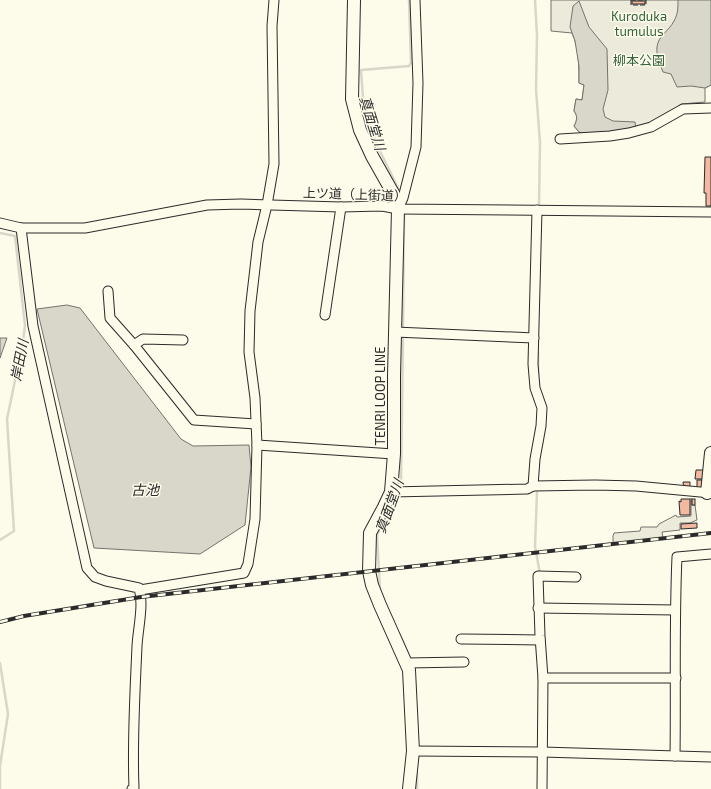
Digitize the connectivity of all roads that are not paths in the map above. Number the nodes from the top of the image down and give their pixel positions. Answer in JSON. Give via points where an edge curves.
{"nodes":[{"id":1,"x":274,"y":0,"type":"edge"},
{"id":2,"x":354,"y":0,"type":"edge"},
{"id":3,"x":415,"y":0,"type":"edge"},
{"id":4,"x":711,"y":108,"type":"edge"},
{"id":5,"x":560,"y":139,"type":"dead end"},
{"id":6,"x":267,"y":205,"type":"junction"},
{"id":7,"x":341,"y":207,"type":"junction"},
{"id":8,"x":398,"y":209,"type":"junction"},
{"id":9,"x":537,"y":210,"type":"junction"},
{"id":10,"x":711,"y":212,"type":"edge"},
{"id":11,"x":0,"y":223,"type":"edge"},
{"id":12,"x":21,"y":228,"type":"junction"},
{"id":13,"x":108,"y":290,"type":"dead end"},
{"id":14,"x":325,"y":316,"type":"dead end"},
{"id":15,"x":395,"y":332,"type":"junction"},
{"id":16,"x":534,"y":338,"type":"junction"},
{"id":17,"x":183,"y":340,"type":"dead end"},
{"id":18,"x":134,"y":345,"type":"junction"},
{"id":19,"x":256,"y":424,"type":"junction"},
{"id":20,"x":257,"y":445,"type":"junction"},
{"id":21,"x":711,"y":453,"type":"edge"},
{"id":22,"x":394,"y":454,"type":"junction"},
{"id":23,"x":533,"y":486,"type":"junction"},
{"id":24,"x":391,"y":492,"type":"junction"},
{"id":25,"x":709,"y":493,"type":"edge"},
{"id":26,"x":711,"y":554,"type":"edge"},
{"id":27,"x":576,"y":576,"type":"dead end"},
{"id":28,"x":140,"y":590,"type":"junction"},
{"id":29,"x":538,"y":608,"type":"junction"},
{"id":30,"x":675,"y":610,"type":"junction"},
{"id":31,"x":461,"y":639,"type":"dead end"},
{"id":32,"x":540,"y":640,"type":"junction"},
{"id":33,"x":464,"y":662,"type":"dead end"},
{"id":34,"x":406,"y":663,"type":"junction"},
{"id":35,"x":543,"y":678,"type":"junction"},
{"id":36,"x":676,"y":678,"type":"junction"},
{"id":37,"x":413,"y":751,"type":"junction"},
{"id":38,"x":542,"y":752,"type":"junction"},
{"id":39,"x":675,"y":756,"type":"junction"},
{"id":40,"x":711,"y":757,"type":"edge"},
{"id":41,"x":132,"y":789,"type":"edge"},
{"id":42,"x":409,"y":789,"type":"edge"},
{"id":43,"x":542,"y":789,"type":"edge"}],
"edges":[{"from":1,"to":6,"type":"street","via":[[274,164]]},
{"from":2,"to":8,"type":"main road","name":"TENRI LOOP LINE","via":[[352,99],[360,130],[394,194]]},
{"from":3,"to":8,"type":"street","via":[[418,83],[416,147]]},
{"from":4,"to":5,"type":"street","via":[[683,110],[651,127],[629,133]]},
{"from":6,"to":7,"type":"street","name":"上ツ道（上街道）"},
{"from":6,"to":12,"type":"street","name":"上ツ道（上街道）","via":[[207,206],[84,228]]},
{"from":6,"to":19,"type":"street","via":[[258,242],[250,310],[249,352]]},
{"from":7,"to":8,"type":"street","name":"上ツ道（上街道）","via":[[382,206]]},
{"from":7,"to":14,"type":"street"},
{"from":8,"to":9,"type":"street","name":"上ツ道（上街道）"},
{"from":8,"to":15,"type":"main road","name":"TENRI LOOP LINE"},
{"from":9,"to":10,"type":"street","name":"上ツ道（上街道）"},
{"from":9,"to":16,"type":"street"},
{"from":11,"to":12,"type":"street","name":"上ツ道（上街道）"},
{"from":12,"to":28,"type":"street","via":[[33,326],[87,568],[95,577]]},
{"from":13,"to":18,"type":"street","via":[[110,318]]},
{"from":15,"to":16,"type":"street"},
{"from":15,"to":22,"type":"main road","name":"TENRI LOOP LINE"},
{"from":16,"to":23,"type":"street","via":[[535,388],[542,408]]},
{"from":17,"to":18,"type":"street","via":[[143,339]]},
{"from":18,"to":19,"type":"street","via":[[194,420]]},
{"from":19,"to":20,"type":"street"},
{"from":20,"to":22,"type":"street"},
{"from":20,"to":28,"type":"street","via":[[256,519],[244,573]]},
{"from":21,"to":25,"type":"main road"},
{"from":22,"to":24,"type":"main road","name":"TENRI LOOP LINE"},
{"from":23,"to":24,"type":"street","via":[[527,489]]},
{"from":23,"to":25,"type":"street","via":[[629,486]]},
{"from":24,"to":34,"type":"main road","name":"TENRI LOOP LINE","via":[[370,533],[369,571],[380,605]]},
{"from":26,"to":30,"type":"street","via":[[677,557]]},
{"from":27,"to":29,"type":"street","via":[[538,576]]},
{"from":28,"to":41,"type":"street"},
{"from":29,"to":30,"type":"street"},
{"from":29,"to":32,"type":"street"},
{"from":30,"to":36,"type":"street"},
{"from":31,"to":32,"type":"street"},
{"from":32,"to":35,"type":"street"},
{"from":33,"to":34,"type":"street"},
{"from":34,"to":37,"type":"main road","name":"TENRI LOOP LINE","via":[[409,670]]},
{"from":35,"to":36,"type":"street"},
{"from":35,"to":38,"type":"street"},
{"from":36,"to":39,"type":"street"},
{"from":37,"to":38,"type":"street"},
{"from":37,"to":42,"type":"main road","name":"TENRI LOOP LINE"},
{"from":38,"to":39,"type":"street"},
{"from":38,"to":43,"type":"street"},
{"from":39,"to":40,"type":"street"}]}
